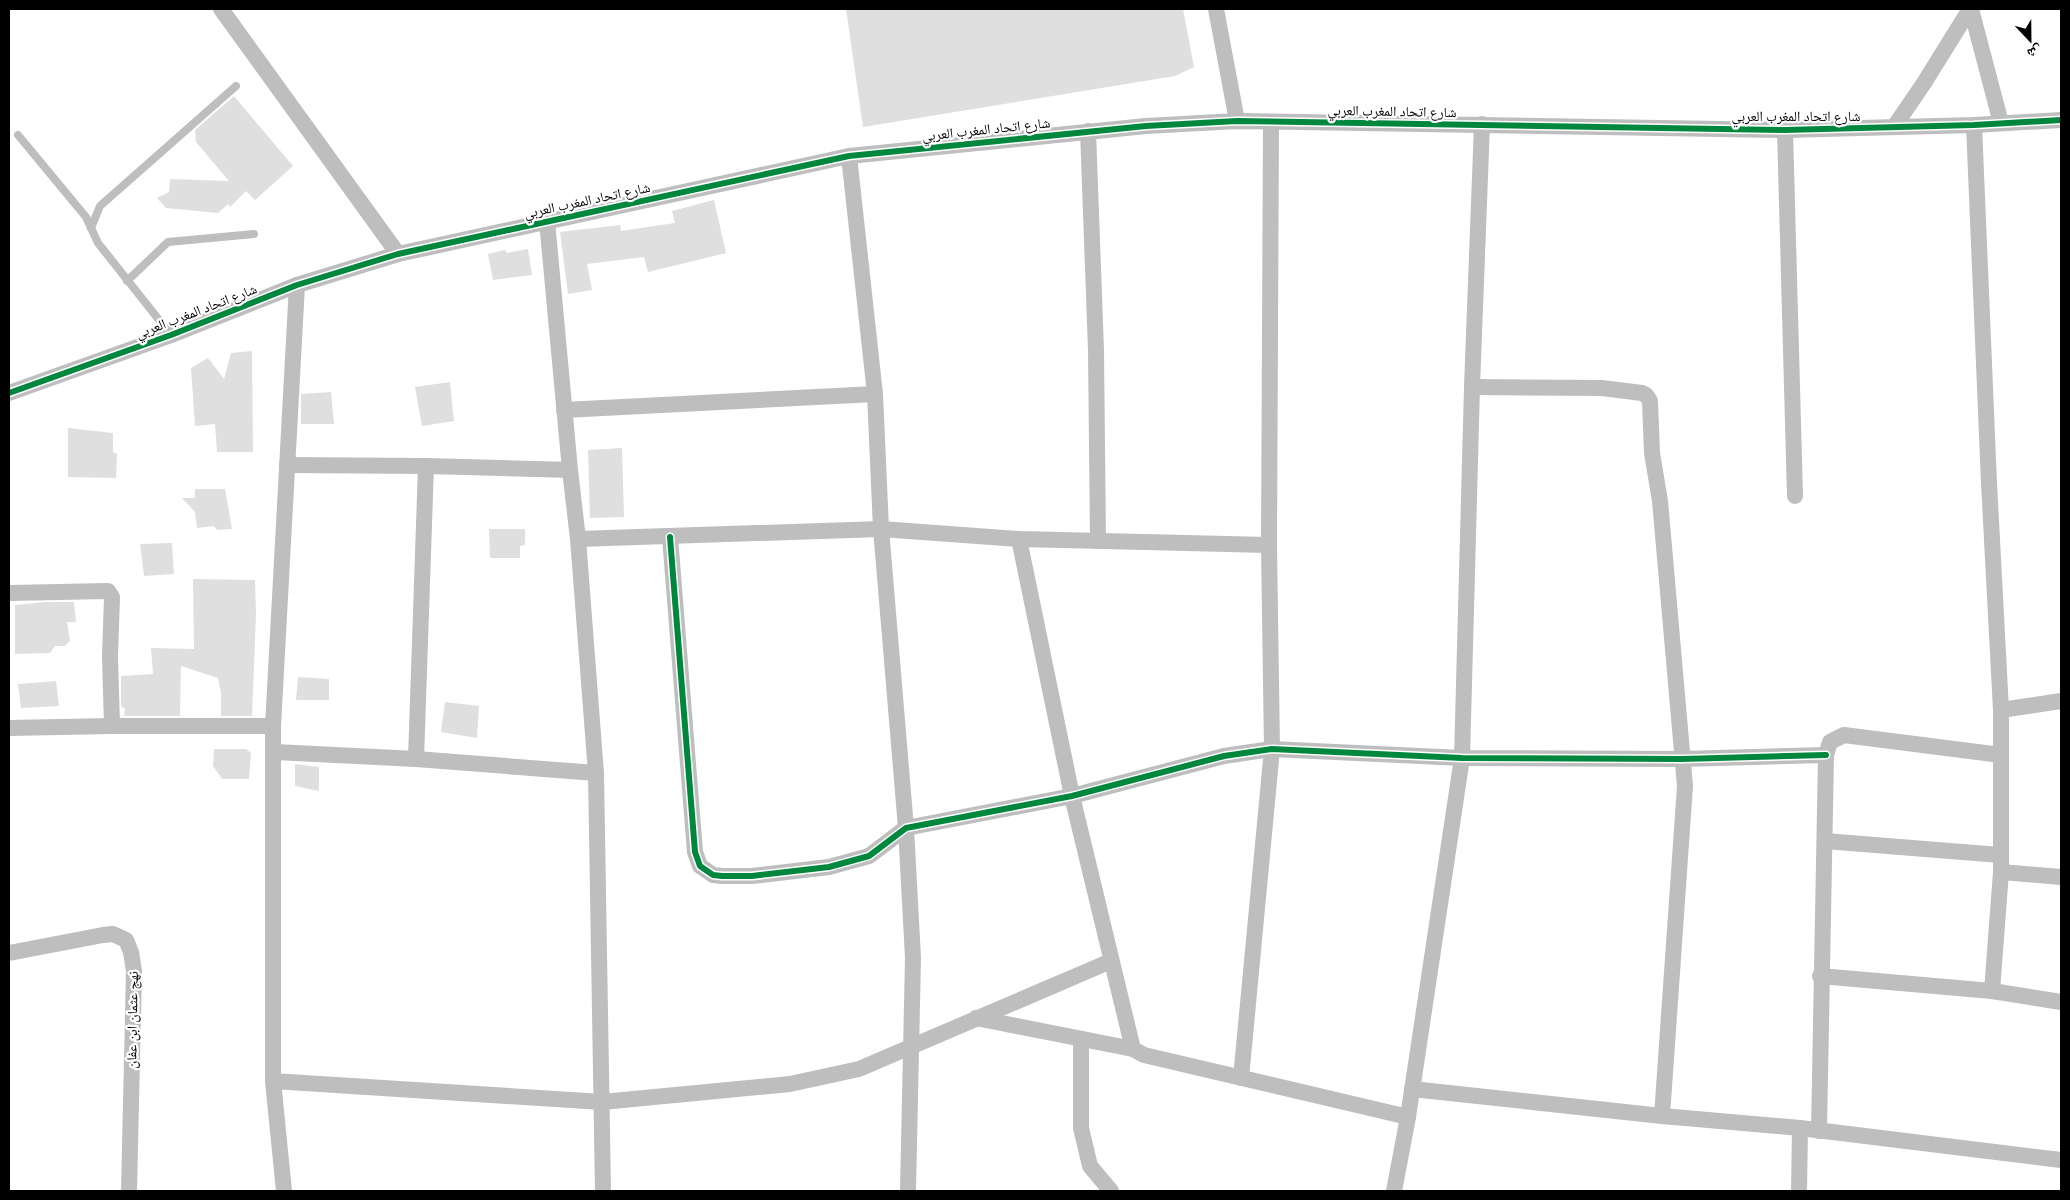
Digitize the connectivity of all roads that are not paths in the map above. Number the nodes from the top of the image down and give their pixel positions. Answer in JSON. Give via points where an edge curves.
{"nodes":[{"id":1,"x":221,"y":9,"type":"edge"},
{"id":2,"x":1216,"y":9,"type":"edge"},
{"id":3,"x":1970,"y":9,"type":"edge"},
{"id":4,"x":236,"y":86,"type":"dead end"},
{"id":5,"x":2061,"y":120,"type":"edge"},
{"id":6,"x":1237,"y":121,"type":"junction"},
{"id":7,"x":1271,"y":122,"type":"junction"},
{"id":8,"x":2000,"y":123,"type":"junction"},
{"id":9,"x":1482,"y":124,"type":"junction"},
{"id":10,"x":1974,"y":125,"type":"junction"},
{"id":11,"x":1894,"y":127,"type":"junction"},
{"id":12,"x":1785,"y":130,"type":"junction"},
{"id":13,"x":1088,"y":131,"type":"junction"},
{"id":14,"x":18,"y":135,"type":"dead end"},
{"id":15,"x":850,"y":156,"type":"junction"},
{"id":16,"x":547,"y":221,"type":"junction"},
{"id":17,"x":91,"y":228,"type":"junction"},
{"id":18,"x":254,"y":234,"type":"dead end"},
{"id":19,"x":398,"y":254,"type":"junction"},
{"id":20,"x":127,"y":280,"type":"junction"},
{"id":21,"x":297,"y":285,"type":"junction"},
{"id":22,"x":171,"y":335,"type":"junction"},
{"id":23,"x":1472,"y":387,"type":"junction"},
{"id":24,"x":9,"y":393,"type":"edge"},
{"id":25,"x":875,"y":394,"type":"junction"},
{"id":26,"x":564,"y":410,"type":"junction"},
{"id":27,"x":287,"y":465,"type":"junction"},
{"id":28,"x":426,"y":466,"type":"junction"},
{"id":29,"x":570,"y":470,"type":"junction"},
{"id":30,"x":1795,"y":496,"type":"dead end"},
{"id":31,"x":881,"y":529,"type":"junction"},
{"id":32,"x":670,"y":537,"type":"junction"},
{"id":33,"x":578,"y":539,"type":"junction"},
{"id":34,"x":1019,"y":539,"type":"junction"},
{"id":35,"x":1098,"y":541,"type":"junction"},
{"id":36,"x":1269,"y":545,"type":"junction"},
{"id":37,"x":9,"y":592,"type":"edge"},
{"id":38,"x":2061,"y":701,"type":"edge"},
{"id":39,"x":2001,"y":710,"type":"junction"},
{"id":40,"x":112,"y":726,"type":"junction"},
{"id":41,"x":273,"y":726,"type":"junction"},
{"id":42,"x":9,"y":728,"type":"edge"},
{"id":43,"x":1272,"y":749,"type":"junction"},
{"id":44,"x":275,"y":752,"type":"junction"},
{"id":45,"x":2001,"y":754,"type":"junction"},
{"id":46,"x":1826,"y":755,"type":"junction"},
{"id":47,"x":1462,"y":758,"type":"junction"},
{"id":48,"x":416,"y":759,"type":"junction"},
{"id":49,"x":1682,"y":759,"type":"junction"},
{"id":50,"x":596,"y":773,"type":"junction"},
{"id":51,"x":1072,"y":796,"type":"junction"},
{"id":52,"x":906,"y":828,"type":"junction"},
{"id":53,"x":1825,"y":841,"type":"junction"},
{"id":54,"x":2000,"y":855,"type":"junction"},
{"id":55,"x":2001,"y":872,"type":"junction"},
{"id":56,"x":2061,"y":877,"type":"edge"},
{"id":57,"x":9,"y":953,"type":"edge"},
{"id":58,"x":1111,"y":961,"type":"junction"},
{"id":59,"x":1820,"y":976,"type":"junction"},
{"id":60,"x":1992,"y":991,"type":"junction"},
{"id":61,"x":2061,"y":1002,"type":"edge"},
{"id":62,"x":976,"y":1018,"type":"junction"},
{"id":63,"x":1081,"y":1039,"type":"junction"},
{"id":64,"x":910,"y":1048,"type":"junction"},
{"id":65,"x":1133,"y":1049,"type":"junction"},
{"id":66,"x":1241,"y":1078,"type":"junction"},
{"id":67,"x":273,"y":1081,"type":"junction"},
{"id":68,"x":1412,"y":1089,"type":"junction"},
{"id":69,"x":602,"y":1102,"type":"junction"},
{"id":70,"x":1662,"y":1116,"type":"junction"},
{"id":71,"x":1408,"y":1117,"type":"junction"},
{"id":72,"x":1800,"y":1128,"type":"junction"},
{"id":73,"x":1819,"y":1131,"type":"junction"},
{"id":74,"x":2061,"y":1160,"type":"edge"},
{"id":75,"x":129,"y":1191,"type":"edge"},
{"id":76,"x":284,"y":1191,"type":"edge"},
{"id":77,"x":603,"y":1191,"type":"edge"},
{"id":78,"x":908,"y":1191,"type":"edge"},
{"id":79,"x":1111,"y":1191,"type":"edge"},
{"id":80,"x":1394,"y":1191,"type":"edge"},
{"id":81,"x":1799,"y":1191,"type":"edge"}],
"edges":[{"from":1,"to":19,"type":"street"},
{"from":2,"to":6,"type":"street"},
{"from":3,"to":8,"type":"street"},
{"from":3,"to":11,"type":"street"},
{"from":4,"to":17,"type":"lane","via":[[100,206]]},
{"from":5,"to":8,"type":"street","name":"شارع اتحاد المغرب العربي"},
{"from":6,"to":7,"type":"street","name":"شارع اتحاد المغرب العربي"},
{"from":6,"to":13,"type":"street","name":"شارع اتحاد المغرب العربي"},
{"from":7,"to":9,"type":"street","name":"شارع اتحاد المغرب العربي"},
{"from":7,"to":36,"type":"street"},
{"from":8,"to":10,"type":"street","name":"شارع اتحاد المغرب العربي"},
{"from":9,"to":12,"type":"street","name":"شارع اتحاد المغرب العربي"},
{"from":9,"to":23,"type":"street"},
{"from":10,"to":11,"type":"street","name":"شارع اتحاد المغرب العربي"},
{"from":10,"to":39,"type":"street"},
{"from":11,"to":12,"type":"street","name":"شارع اتحاد المغرب العربي"},
{"from":12,"to":30,"type":"street"},
{"from":13,"to":15,"type":"street","name":"شارع اتحاد المغرب العربي"},
{"from":13,"to":35,"type":"street","via":[[1096,350]]},
{"from":14,"to":17,"type":"lane","via":[[86,217]]},
{"from":15,"to":16,"type":"street","name":"شارع اتحاد المغرب العربي"},
{"from":15,"to":25,"type":"street"},
{"from":16,"to":19,"type":"street","name":"شارع اتحاد المغرب العربي"},
{"from":16,"to":26,"type":"street"},
{"from":17,"to":20,"type":"lane","via":[[98,243]]},
{"from":18,"to":20,"type":"lane","via":[[168,242]]},
{"from":19,"to":21,"type":"street","name":"شارع اتحاد المغرب العربي"},
{"from":20,"to":22,"type":"lane"},
{"from":21,"to":22,"type":"street","name":"شارع اتحاد المغرب العربي"},
{"from":21,"to":27,"type":"street"},
{"from":22,"to":24,"type":"street","name":"شارع اتحاد المغرب العربي"},
{"from":23,"to":47,"type":"street"},
{"from":23,"to":49,"type":"street","via":[[1602,388],[1636,391],[1649,398]]},
{"from":25,"to":26,"type":"street"},
{"from":25,"to":31,"type":"street"},
{"from":26,"to":29,"type":"street"},
{"from":27,"to":28,"type":"street"},
{"from":27,"to":41,"type":"street"},
{"from":28,"to":29,"type":"street"},
{"from":28,"to":48,"type":"street"},
{"from":29,"to":33,"type":"street"},
{"from":31,"to":32,"type":"street"},
{"from":31,"to":34,"type":"street"},
{"from":31,"to":52,"type":"street"},
{"from":32,"to":33,"type":"street"},
{"from":32,"to":52,"type":"street","via":[[694,852],[700,866],[714,875],[752,876],[848,864],[869,856]]},
{"from":33,"to":50,"type":"street"},
{"from":34,"to":35,"type":"street"},
{"from":34,"to":51,"type":"street"},
{"from":35,"to":36,"type":"street"},
{"from":36,"to":43,"type":"street"},
{"from":37,"to":40,"type":"street","via":[[108,591],[112,597]]},
{"from":38,"to":39,"type":"street"},
{"from":39,"to":45,"type":"street"},
{"from":40,"to":41,"type":"street"},
{"from":40,"to":42,"type":"street"},
{"from":41,"to":44,"type":"street"},
{"from":43,"to":47,"type":"street"},
{"from":43,"to":51,"type":"street","via":[[1224,756]]},
{"from":43,"to":66,"type":"street"},
{"from":44,"to":48,"type":"street"},
{"from":44,"to":67,"type":"street"},
{"from":45,"to":46,"type":"street","via":[[1844,735],[1830,742]]},
{"from":45,"to":54,"type":"street"},
{"from":46,"to":49,"type":"street"},
{"from":46,"to":53,"type":"street"},
{"from":47,"to":49,"type":"street"},
{"from":47,"to":68,"type":"street"},
{"from":48,"to":50,"type":"street"},
{"from":49,"to":70,"type":"street","via":[[1685,786]]},
{"from":50,"to":69,"type":"street"},
{"from":51,"to":52,"type":"street"},
{"from":51,"to":58,"type":"street"},
{"from":52,"to":64,"type":"street","via":[[914,958]]},
{"from":53,"to":54,"type":"street"},
{"from":53,"to":59,"type":"street"},
{"from":54,"to":55,"type":"street"},
{"from":55,"to":56,"type":"street"},
{"from":55,"to":60,"type":"street"},
{"from":57,"to":75,"type":"street","name":"نهج عثمان ابن عفان","via":[[102,935],[113,934],[126,940],[134,971]]},
{"from":58,"to":62,"type":"street"},
{"from":58,"to":65,"type":"street"},
{"from":59,"to":60,"type":"street"},
{"from":59,"to":73,"type":"street"},
{"from":60,"to":61,"type":"street"},
{"from":62,"to":63,"type":"street"},
{"from":62,"to":64,"type":"street"},
{"from":63,"to":65,"type":"street"},
{"from":63,"to":79,"type":"street","via":[[1081,1128],[1090,1166]]},
{"from":64,"to":69,"type":"street","via":[[859,1069],[790,1084]]},
{"from":64,"to":78,"type":"street"},
{"from":65,"to":66,"type":"street","via":[[1144,1055]]},
{"from":66,"to":71,"type":"street"},
{"from":67,"to":69,"type":"street"},
{"from":67,"to":76,"type":"street"},
{"from":68,"to":70,"type":"street"},
{"from":68,"to":71,"type":"street"},
{"from":69,"to":77,"type":"street"},
{"from":70,"to":72,"type":"street"},
{"from":71,"to":80,"type":"street"},
{"from":72,"to":73,"type":"street"},
{"from":72,"to":81,"type":"street"},
{"from":73,"to":74,"type":"street"}]}
